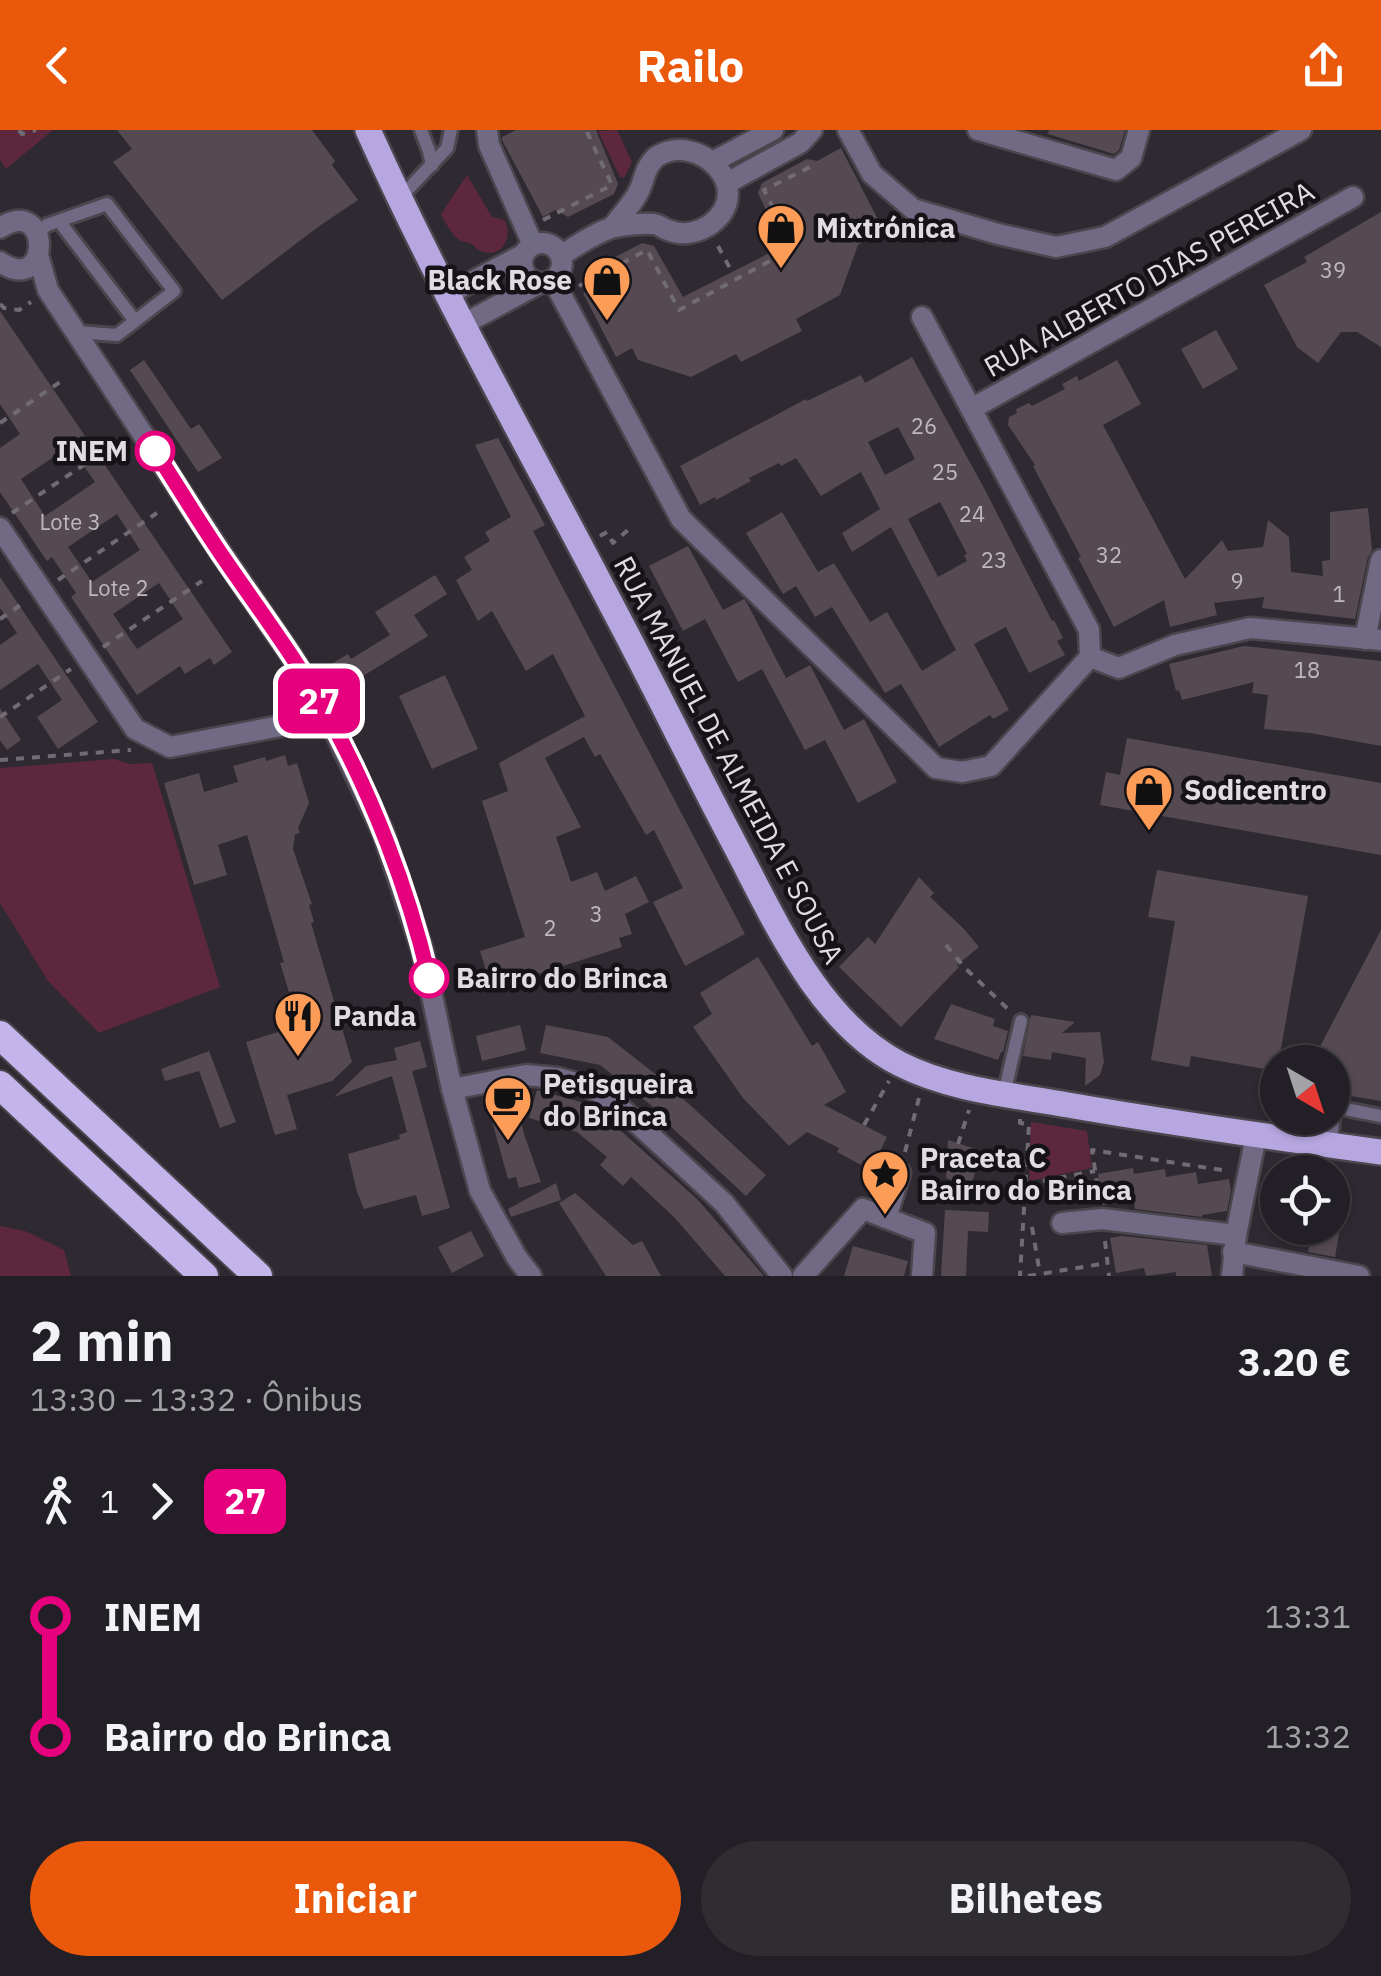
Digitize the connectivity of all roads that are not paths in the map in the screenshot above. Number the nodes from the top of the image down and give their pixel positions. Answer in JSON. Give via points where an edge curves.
{"nodes":[{"id":1,"x":368,"y":130,"type":"edge"},
{"id":2,"x":421,"y":130,"type":"edge"},
{"id":3,"x":451,"y":130,"type":"edge"},
{"id":4,"x":487,"y":130,"type":"edge"},
{"id":5,"x":773,"y":130,"type":"edge"},
{"id":6,"x":812,"y":130,"type":"edge"},
{"id":7,"x":848,"y":130,"type":"edge"},
{"id":8,"x":978,"y":130,"type":"edge"},
{"id":9,"x":1139,"y":130,"type":"edge"},
{"id":10,"x":1301,"y":130,"type":"edge"},
{"id":11,"x":716,"y":160,"type":"junction"},
{"id":12,"x":432,"y":166,"type":"junction"},
{"id":13,"x":727,"y":183,"type":"junction"},
{"id":14,"x":1353,"y":197,"type":"dead end"},
{"id":15,"x":399,"y":199,"type":"junction"},
{"id":16,"x":6,"y":220,"type":"edge"},
{"id":17,"x":59,"y":221,"type":"junction"},
{"id":18,"x":612,"y":228,"type":"junction"},
{"id":19,"x":37,"y":233,"type":"junction"},
{"id":20,"x":528,"y":250,"type":"junction"},
{"id":21,"x":38,"y":255,"type":"junction"},
{"id":22,"x":561,"y":256,"type":"junction"},
{"id":23,"x":6,"y":270,"type":"edge"},
{"id":24,"x":546,"y":281,"type":"junction"},
{"id":25,"x":447,"y":295,"type":"junction"},
{"id":26,"x":40,"y":296,"type":"junction"},
{"id":27,"x":922,"y":317,"type":"dead end"},
{"id":28,"x":135,"y":321,"type":"junction"},
{"id":29,"x":462,"y":325,"type":"junction"},
{"id":30,"x":77,"y":332,"type":"junction"},
{"id":31,"x":972,"y":409,"type":"junction"},
{"id":32,"x":7,"y":520,"type":"edge"},
{"id":33,"x":1381,"y":560,"type":"edge"},
{"id":34,"x":1373,"y":640,"type":"edge"},
{"id":35,"x":1090,"y":657,"type":"junction"},
{"id":36,"x":328,"y":717,"type":"junction"},
{"id":37,"x":1021,"y":1021,"type":"road end"},
{"id":38,"x":0,"y":1034,"type":"edge"},
{"id":39,"x":0,"y":1085,"type":"edge"},
{"id":40,"x":452,"y":1088,"type":"junction"},
{"id":41,"x":1014,"y":1096,"type":"junction"},
{"id":42,"x":1381,"y":1116,"type":"edge"},
{"id":43,"x":1256,"y":1136,"type":"junction"},
{"id":44,"x":1330,"y":1146,"type":"junction"},
{"id":45,"x":1381,"y":1152,"type":"edge"},
{"id":46,"x":900,"y":1172,"type":"road end"},
{"id":47,"x":886,"y":1218,"type":"junction"},
{"id":48,"x":1062,"y":1223,"type":"dead end"},
{"id":49,"x":1234,"y":1243,"type":"junction"},
{"id":50,"x":204,"y":1276,"type":"edge"},
{"id":51,"x":258,"y":1276,"type":"edge"},
{"id":52,"x":530,"y":1276,"type":"edge"},
{"id":53,"x":782,"y":1276,"type":"edge"},
{"id":54,"x":803,"y":1276,"type":"edge"},
{"id":55,"x":922,"y":1276,"type":"edge"},
{"id":56,"x":1232,"y":1276,"type":"edge"},
{"id":57,"x":1359,"y":1276,"type":"edge"}],
"edges":[{"from":1,"to":15,"type":"main road","name":"RUA MANUEL DE ALMEIDA E SOUSA"},
{"from":2,"to":12,"type":"lane"},
{"from":3,"to":12,"type":"lane"},
{"from":4,"to":20,"type":"street"},
{"from":5,"to":11,"type":"street"},
{"from":6,"to":13,"type":"street"},
{"from":7,"to":10,"type":"street","via":[[872,174],[914,210],[1056,247],[1105,237]]},
{"from":8,"to":9,"type":"street","via":[[1116,170],[1130,158]]},
{"from":11,"to":13,"type":"street"},
{"from":11,"to":18,"type":"street","via":[[693,147],[665,151],[647,168],[639,192]]},
{"from":12,"to":15,"type":"lane"},
{"from":13,"to":18,"type":"street","via":[[724,208],[708,227],[680,234],[656,224]]},
{"from":14,"to":31,"type":"street","name":"RUA ALBERTO DIAS PEREIRA"},
{"from":15,"to":25,"type":"main road","name":"RUA MANUEL DE ALMEIDA E SOUSA"},
{"from":16,"to":19,"type":"street"},
{"from":17,"to":19,"type":"lane"},
{"from":17,"to":28,"type":"lane"},
{"from":17,"to":28,"type":"lane","via":[[107,204],[152,262],[174,291]]},
{"from":18,"to":22,"type":"street"},
{"from":19,"to":21,"type":"street"},
{"from":20,"to":22,"type":"street","via":[[552,245]]},
{"from":20,"to":24,"type":"street","via":[[525,272]]},
{"from":20,"to":25,"type":"street"},
{"from":21,"to":23,"type":"street","via":[[30,265]]},
{"from":21,"to":26,"type":"street"},
{"from":22,"to":24,"type":"street","via":[[562,269]]},
{"from":23,"to":26,"type":"street"},
{"from":24,"to":29,"type":"street"},
{"from":24,"to":35,"type":"street","via":[[680,519],[936,768],[992,766]]},
{"from":25,"to":29,"type":"main road","name":"RUA MANUEL DE ALMEIDA E SOUSA"},
{"from":26,"to":30,"type":"street"},
{"from":27,"to":31,"type":"street","name":"RUA ALBERTO DIAS PEREIRA"},
{"from":28,"to":30,"type":"lane","via":[[117,335]]},
{"from":29,"to":41,"type":"main road","name":"RUA MANUEL DE ALMEIDA E SOUSA","via":[[794,958],[830,1005],[899,1064]]},
{"from":30,"to":36,"type":"street"},
{"from":31,"to":35,"type":"street","name":"RUA ALBERTO DIAS PEREIRA","via":[[1089,630]]},
{"from":32,"to":36,"type":"street","via":[[135,729],[170,748]]},
{"from":33,"to":34,"type":"street"},
{"from":34,"to":35,"type":"street","via":[[1250,628],[1175,645],[1119,668]]},
{"from":36,"to":40,"type":"street","via":[[383,832],[426,964]]},
{"from":37,"to":41,"type":"lane"},
{"from":38,"to":51,"type":"highway"},
{"from":39,"to":50,"type":"highway"},
{"from":40,"to":52,"type":"street","via":[[480,1190]]},
{"from":40,"to":53,"type":"street","via":[[526,1075],[588,1086],[724,1203]]},
{"from":41,"to":43,"type":"main road","name":"RUA MANUEL DE ALMEIDA E SOUSA"},
{"from":42,"to":44,"type":"lane","via":[[1335,1107]]},
{"from":43,"to":44,"type":"main road","name":"RUA MANUEL DE ALMEIDA E SOUSA"},
{"from":43,"to":49,"type":"street"},
{"from":44,"to":45,"type":"main road","name":"RUA MANUEL DE ALMEIDA E SOUSA"},
{"from":46,"to":47,"type":"street"},
{"from":47,"to":54,"type":"street","via":[[863,1210]]},
{"from":47,"to":55,"type":"street","via":[[924,1232]]},
{"from":48,"to":49,"type":"street","via":[[1102,1219]]},
{"from":49,"to":56,"type":"street"},
{"from":49,"to":57,"type":"street"}]}
